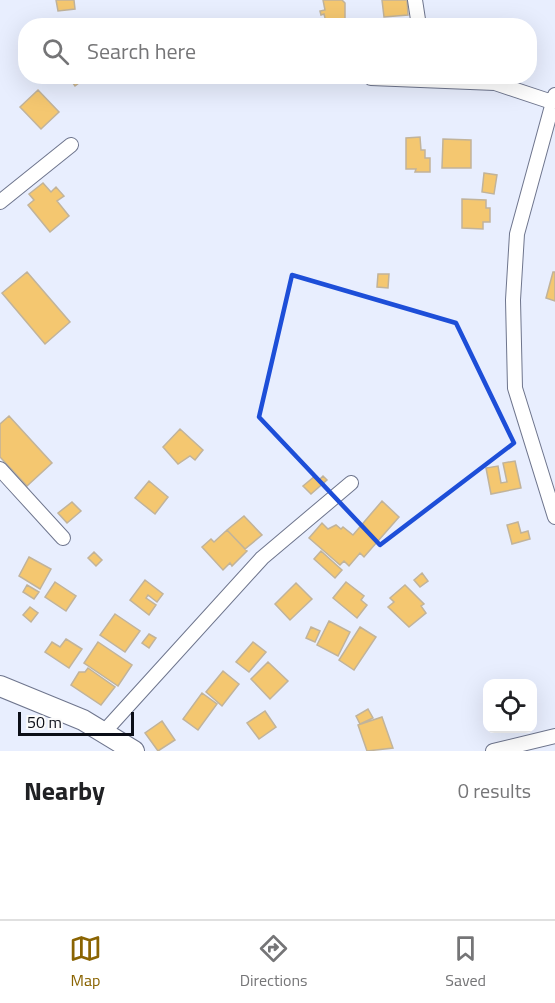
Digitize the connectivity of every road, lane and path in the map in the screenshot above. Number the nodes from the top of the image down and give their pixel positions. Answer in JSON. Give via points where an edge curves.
{"nodes":[{"id":1,"x":415,"y":0,"type":"edge"},
{"id":2,"x":418,"y":18,"type":"edge"},
{"id":3,"x":499,"y":84,"type":"edge"},
{"id":4,"x":554,"y":99,"type":"edge"},
{"id":5,"x":71,"y":145,"type":"dead end"},
{"id":6,"x":0,"y":202,"type":"edge"},
{"id":7,"x":0,"y":469,"type":"edge"},
{"id":8,"x":351,"y":483,"type":"dead end"},
{"id":9,"x":555,"y":517,"type":"edge"},
{"id":10,"x":63,"y":538,"type":"dead end"},
{"id":11,"x":0,"y":686,"type":"edge"},
{"id":12,"x":104,"y":732,"type":"junction"},
{"id":13,"x":555,"y":736,"type":"edge"},
{"id":14,"x":134,"y":751,"type":"edge"},
{"id":15,"x":493,"y":751,"type":"edge"}],
"edges":[{"from":1,"to":2,"type":"street"},
{"from":3,"to":4,"type":"street"},
{"from":4,"to":9,"type":"street","via":[[517,234],[513,300],[515,388]]},
{"from":5,"to":6,"type":"street"},
{"from":7,"to":10,"type":"street"},
{"from":8,"to":12,"type":"street","via":[[262,558]]},
{"from":11,"to":12,"type":"street"},
{"from":12,"to":14,"type":"street"},
{"from":13,"to":15,"type":"street"}]}
